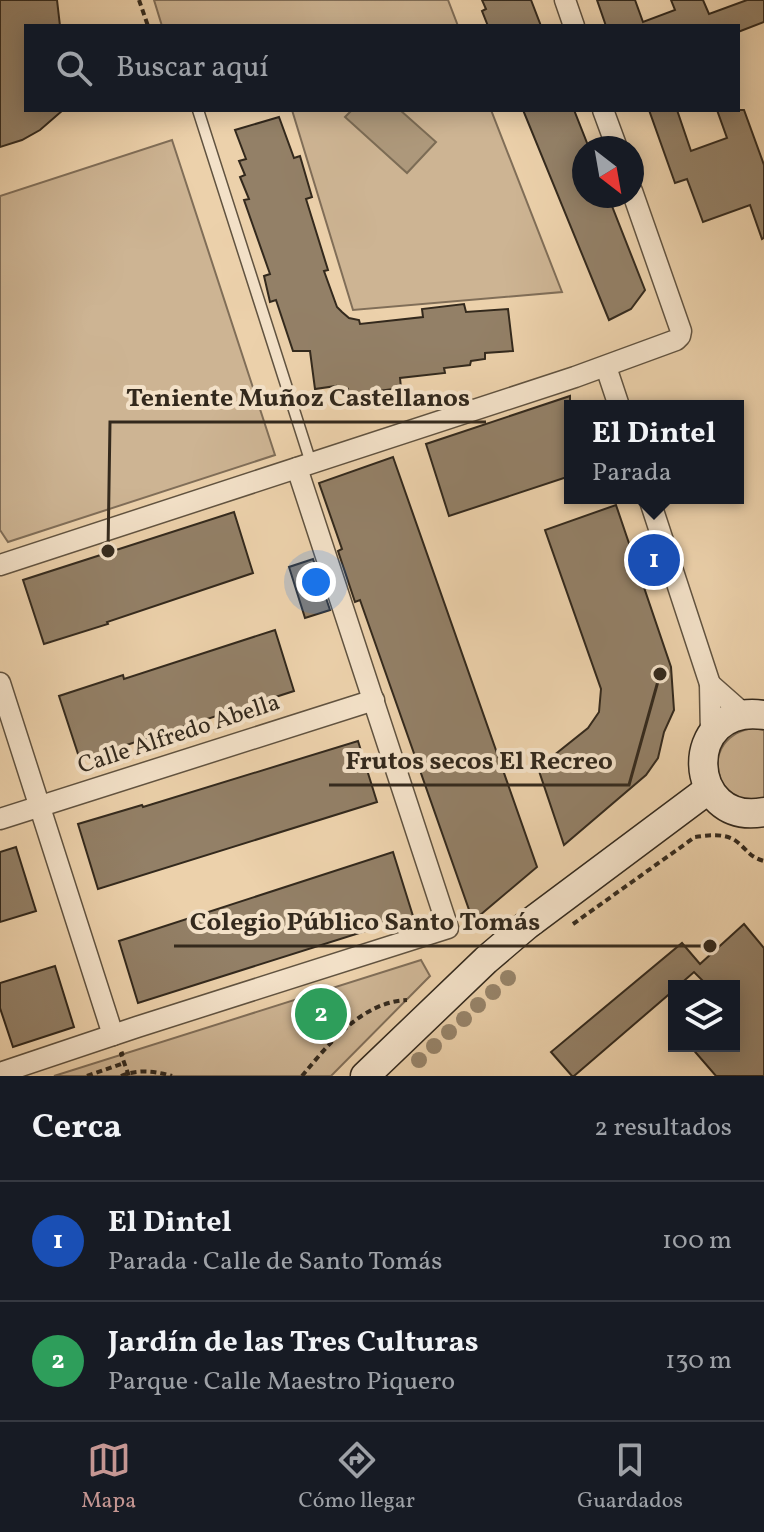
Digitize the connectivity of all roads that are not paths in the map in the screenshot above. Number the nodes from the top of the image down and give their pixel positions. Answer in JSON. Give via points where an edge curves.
{"nodes":[{"id":1,"x":565,"y":0,"type":"edge"},
{"id":2,"x":573,"y":24,"type":"edge"},
{"id":3,"x":199,"y":112,"type":"edge"},
{"id":4,"x":604,"y":112,"type":"edge"},
{"id":5,"x":613,"y":136,"type":"edge"},
{"id":6,"x":638,"y":208,"type":"edge"},
{"id":7,"x":606,"y":367,"type":"junction"},
{"id":8,"x":617,"y":400,"type":"edge"},
{"id":9,"x":304,"y":465,"type":"junction"},
{"id":10,"x":651,"y":504,"type":"edge"},
{"id":11,"x":0,"y":565,"type":"edge"},
{"id":12,"x":0,"y":683,"type":"edge"},
{"id":13,"x":710,"y":684,"type":"junction"},
{"id":14,"x":374,"y":700,"type":"junction"},
{"id":15,"x":754,"y":714,"type":"edge"},
{"id":16,"x":711,"y":735,"type":"junction"},
{"id":17,"x":709,"y":789,"type":"junction"},
{"id":18,"x":40,"y":806,"type":"junction"},
{"id":19,"x":764,"y":812,"type":"edge"},
{"id":20,"x":0,"y":819,"type":"edge"},
{"id":21,"x":113,"y":1035,"type":"junction"},
{"id":22,"x":0,"y":1073,"type":"edge"},
{"id":23,"x":365,"y":1076,"type":"edge"}],
"edges":[{"from":1,"to":2,"type":"street"},
{"from":3,"to":9,"type":"lane"},
{"from":4,"to":5,"type":"street"},
{"from":6,"to":7,"type":"street","via":[[680,336]]},
{"from":7,"to":8,"type":"street"},
{"from":7,"to":9,"type":"street"},
{"from":9,"to":11,"type":"street"},
{"from":9,"to":14,"type":"street"},
{"from":10,"to":13,"type":"street"},
{"from":12,"to":18,"type":"street"},
{"from":13,"to":15,"type":"street"},
{"from":13,"to":16,"type":"street"},
{"from":14,"to":18,"type":"street","name":"Calle Alfredo Abella"},
{"from":14,"to":21,"type":"street","via":[[448,928]]},
{"from":15,"to":16,"type":"main road","via":[[725,721]]},
{"from":16,"to":17,"type":"main road","via":[[702,762]]},
{"from":17,"to":19,"type":"main road","via":[[735,810]]},
{"from":17,"to":23,"type":"main road","via":[[527,925]]},
{"from":18,"to":20,"type":"street","name":"Calle Alfredo Abella"},
{"from":18,"to":21,"type":"street"},
{"from":21,"to":22,"type":"street"}]}
